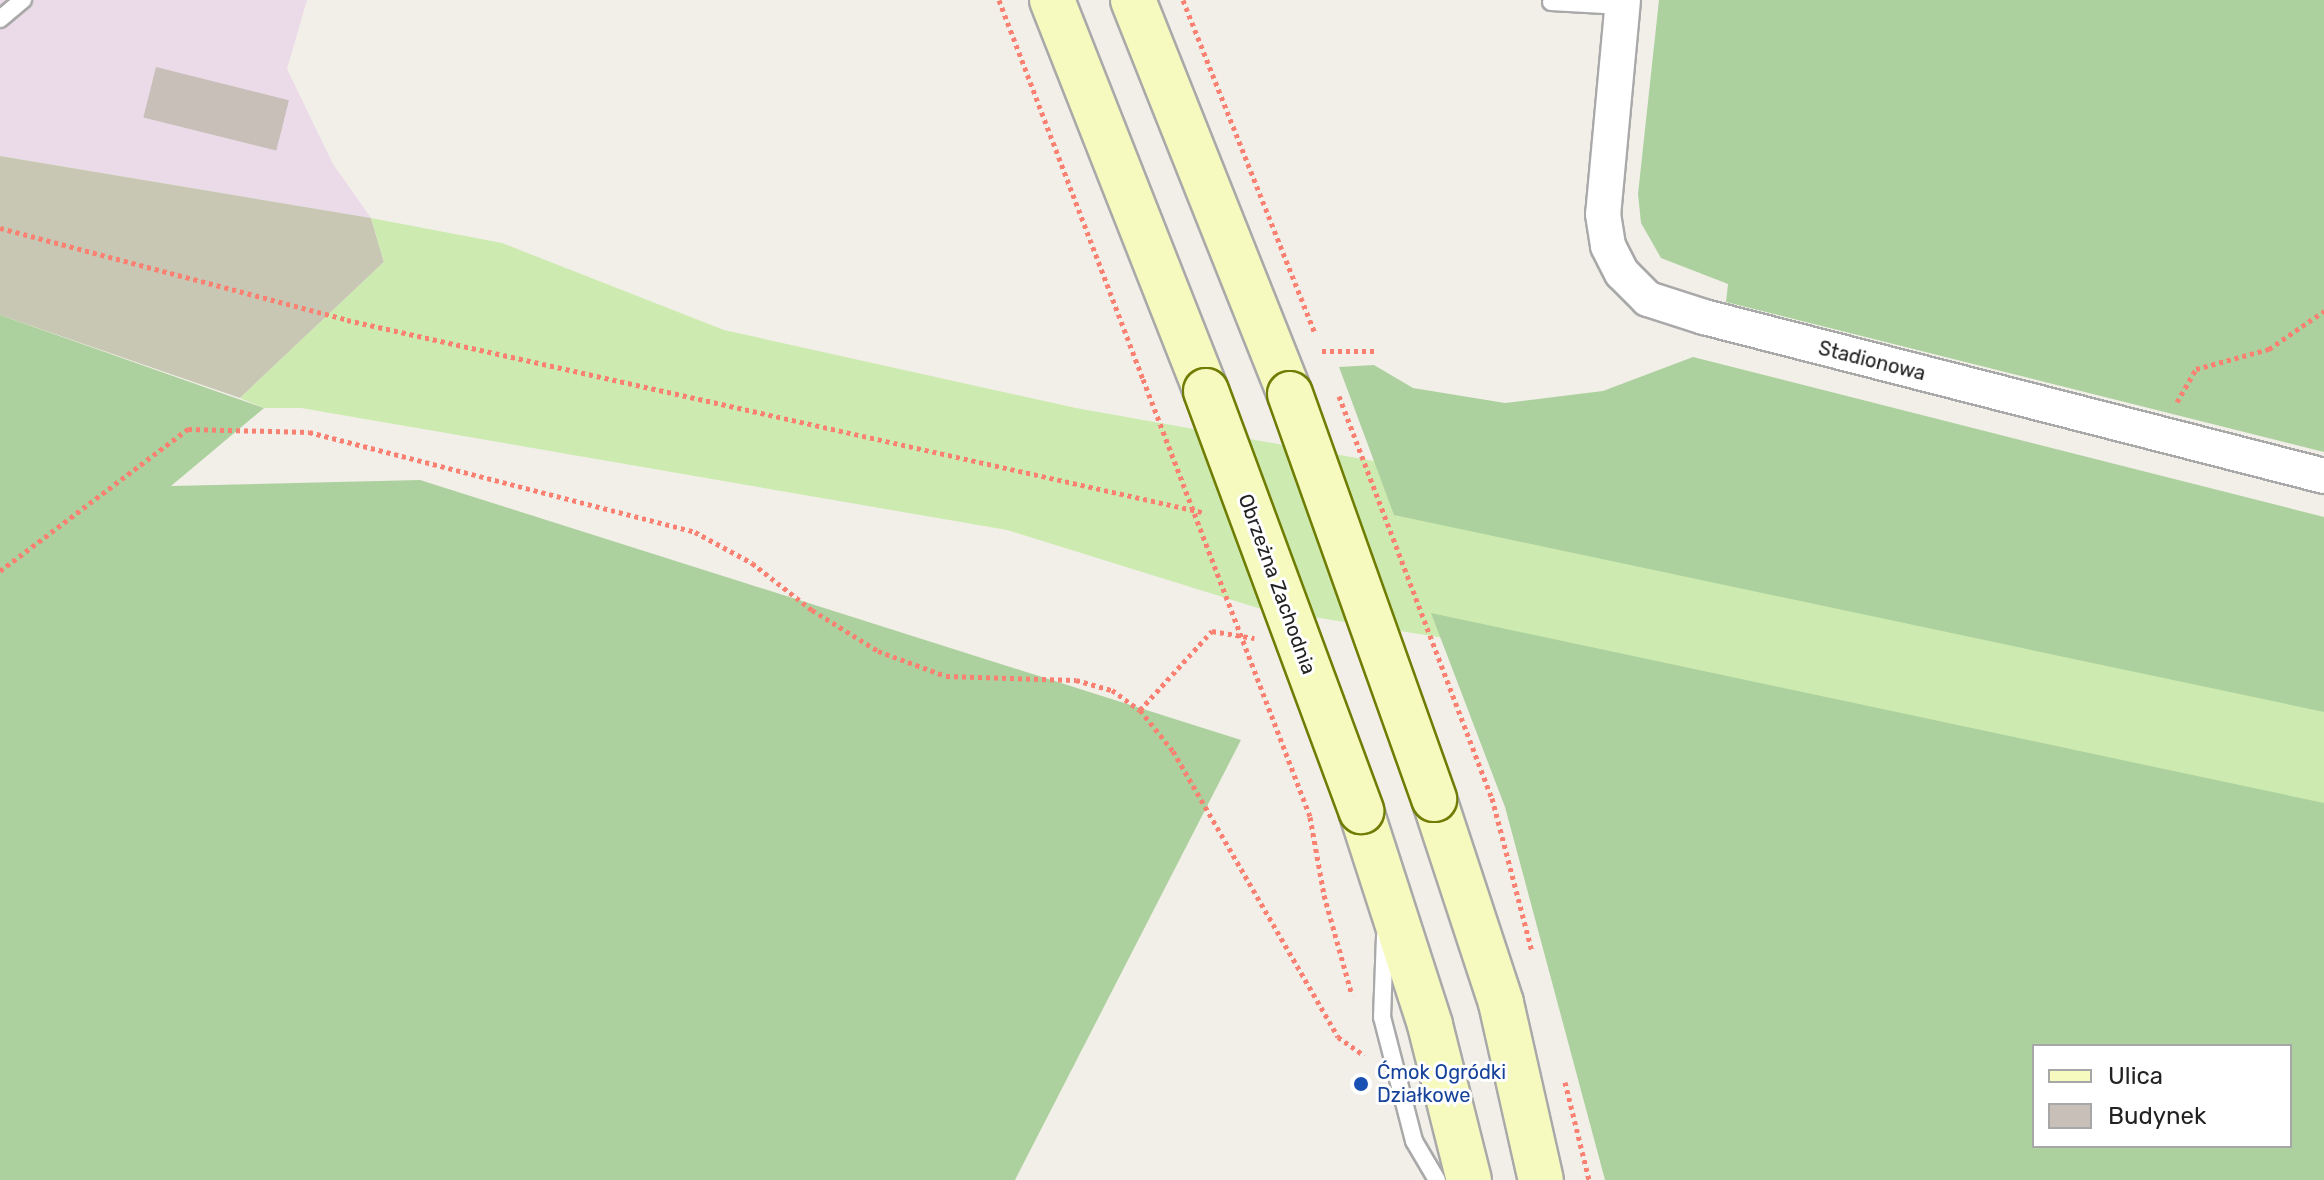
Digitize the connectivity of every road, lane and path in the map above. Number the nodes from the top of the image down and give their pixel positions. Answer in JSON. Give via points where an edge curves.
{"nodes":[{"id":1,"x":23,"y":0,"type":"edge"},
{"id":2,"x":999,"y":0,"type":"edge"},
{"id":3,"x":1052,"y":0,"type":"edge"},
{"id":4,"x":1133,"y":0,"type":"edge"},
{"id":5,"x":1183,"y":0,"type":"edge"},
{"id":6,"x":1551,"y":2,"type":"edge"},
{"id":7,"x":1622,"y":3,"type":"edge"},
{"id":8,"x":0,"y":19,"type":"edge"},
{"id":9,"x":0,"y":228,"type":"edge"},
{"id":10,"x":2324,"y":311,"type":"edge"},
{"id":11,"x":1322,"y":351,"type":"junction"},
{"id":12,"x":1377,"y":351,"type":"dead end"},
{"id":13,"x":1327,"y":366,"type":"dead end"},
{"id":14,"x":1333,"y":381,"type":"dead end"},
{"id":15,"x":2158,"y":434,"type":"junction"},
{"id":16,"x":2324,"y":476,"type":"edge"},
{"id":17,"x":1212,"y":514,"type":"dead end"},
{"id":18,"x":0,"y":571,"type":"edge"},
{"id":19,"x":1258,"y":638,"type":"dead end"},
{"id":20,"x":1140,"y":710,"type":"junction"},
{"id":21,"x":1492,"y":798,"type":"dead end"},
{"id":22,"x":1387,"y":894,"type":"junction"},
{"id":23,"x":1355,"y":1002,"type":"dead end"},
{"id":24,"x":1367,"y":1046,"type":"dead end"},
{"id":25,"x":1437,"y":1180,"type":"edge"},
{"id":26,"x":1469,"y":1180,"type":"edge"},
{"id":27,"x":1541,"y":1180,"type":"edge"}],
"edges":[{"from":1,"to":8,"type":"lane"},
{"from":2,"to":23,"type":"path","bridge":true,"via":[[1310,817],[1324,895]]},
{"from":3,"to":22,"type":"street","name":"Obrzeżna Zachodnia","bridge":true,"via":[[1206,391]]},
{"from":4,"to":27,"type":"street","bridge":true,"via":[[1290,394],[1434,799],[1501,1003]]},
{"from":5,"to":11,"type":"path"},
{"from":6,"to":7,"type":"lane"},
{"from":7,"to":15,"type":"street","name":"Stadionowa","via":[[1603,214],[1608,246],[1622,273],[1648,299]]},
{"from":9,"to":17,"type":"path","via":[[347,320]]},
{"from":10,"to":15,"type":"path","via":[[2269,349],[2196,369]]},
{"from":11,"to":12,"type":"path"},
{"from":11,"to":13,"type":"path"},
{"from":14,"to":21,"type":"path"},
{"from":15,"to":16,"type":"street","name":"Stadionowa"},
{"from":18,"to":20,"type":"path","via":[[188,429],[309,432],[695,532],[752,563],[812,610],[878,651],[946,676],[1076,680],[1112,690]]},
{"from":19,"to":20,"type":"path","via":[[1212,631]]},
{"from":20,"to":24,"type":"path","via":[[1173,751],[1338,1037],[1371,1060]]},
{"from":22,"to":25,"type":"lane","via":[[1382,1017],[1414,1141]]},
{"from":22,"to":26,"type":"street","name":"Obrzeżna Zachodnia","via":[[1430,1025]]}]}
